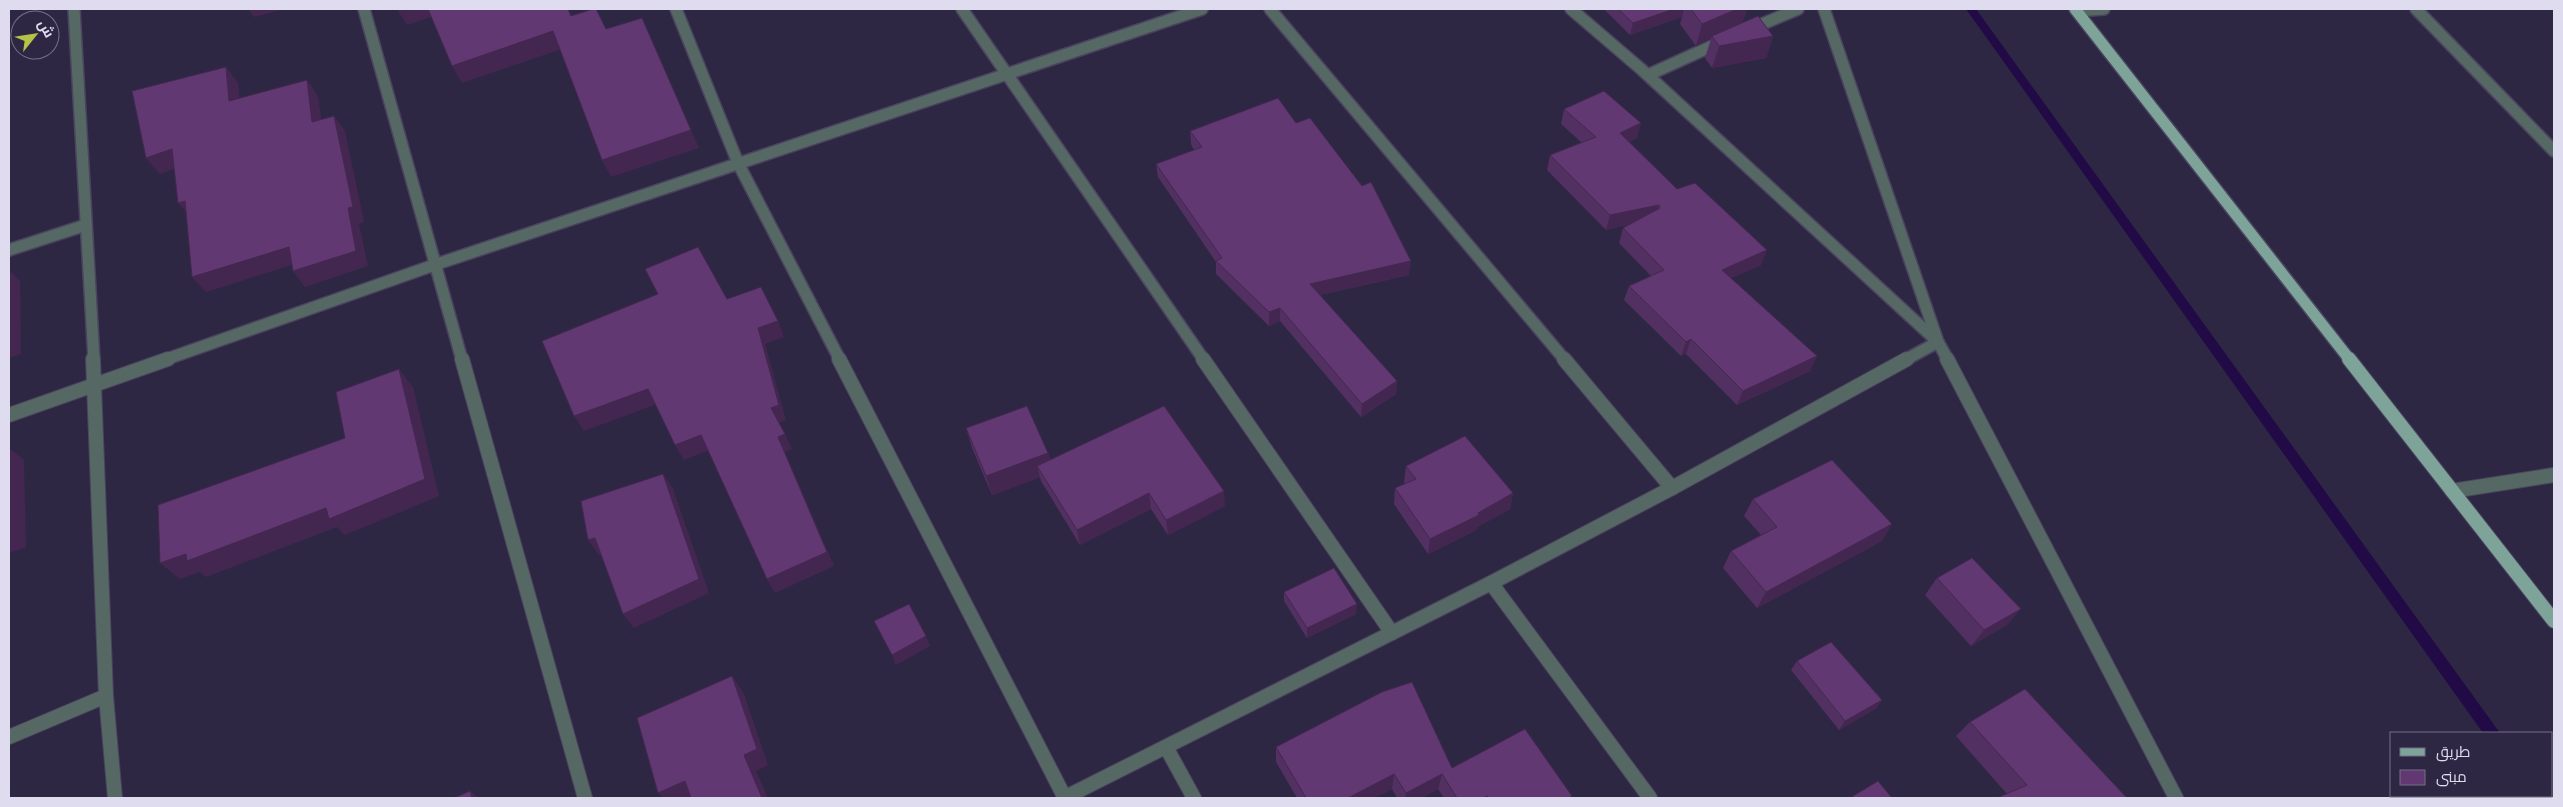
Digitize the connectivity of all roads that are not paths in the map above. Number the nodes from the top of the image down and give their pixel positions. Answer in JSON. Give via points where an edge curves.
{"nodes":[{"id":1,"x":74,"y":9,"type":"edge"},
{"id":2,"x":364,"y":9,"type":"edge"},
{"id":3,"x":676,"y":9,"type":"edge"},
{"id":4,"x":962,"y":9,"type":"edge"},
{"id":5,"x":1202,"y":9,"type":"edge"},
{"id":6,"x":1270,"y":9,"type":"edge"},
{"id":7,"x":1571,"y":9,"type":"edge"},
{"id":8,"x":1798,"y":9,"type":"edge"},
{"id":9,"x":1824,"y":9,"type":"edge"},
{"id":10,"x":2104,"y":9,"type":"edge"},
{"id":11,"x":2416,"y":9,"type":"edge"},
{"id":12,"x":2076,"y":10,"type":"edge"},
{"id":13,"x":1005,"y":73,"type":"junction"},
{"id":14,"x":1648,"y":75,"type":"junction"},
{"id":15,"x":2554,"y":151,"type":"edge"},
{"id":16,"x":738,"y":162,"type":"junction"},
{"id":17,"x":86,"y":225,"type":"junction"},
{"id":18,"x":9,"y":250,"type":"edge"},
{"id":19,"x":437,"y":264,"type":"junction"},
{"id":20,"x":1938,"y":342,"type":"junction"},
{"id":21,"x":95,"y":386,"type":"junction"},
{"id":22,"x":9,"y":415,"type":"edge"},
{"id":23,"x":2554,"y":475,"type":"edge"},
{"id":24,"x":1672,"y":488,"type":"junction"},
{"id":25,"x":2452,"y":491,"type":"junction"},
{"id":26,"x":1491,"y":582,"type":"junction"},
{"id":27,"x":2554,"y":621,"type":"edge"},
{"id":28,"x":1392,"y":633,"type":"junction"},
{"id":29,"x":106,"y":696,"type":"junction"},
{"id":30,"x":9,"y":737,"type":"edge"},
{"id":31,"x":1166,"y":747,"type":"junction"},
{"id":32,"x":115,"y":798,"type":"edge"},
{"id":33,"x":585,"y":798,"type":"edge"},
{"id":34,"x":1065,"y":798,"type":"edge"},
{"id":35,"x":1194,"y":798,"type":"edge"},
{"id":36,"x":1650,"y":798,"type":"edge"},
{"id":37,"x":2176,"y":798,"type":"edge"}],
"edges":[{"from":1,"to":17,"type":"street"},
{"from":2,"to":19,"type":"street"},
{"from":3,"to":16,"type":"street"},
{"from":4,"to":13,"type":"street"},
{"from":5,"to":13,"type":"street"},
{"from":6,"to":24,"type":"street"},
{"from":7,"to":14,"type":"street"},
{"from":8,"to":14,"type":"street"},
{"from":9,"to":20,"type":"street"},
{"from":10,"to":12,"type":"street"},
{"from":11,"to":15,"type":"street"},
{"from":12,"to":25,"type":"main road"},
{"from":13,"to":16,"type":"street"},
{"from":13,"to":28,"type":"street"},
{"from":14,"to":20,"type":"street"},
{"from":16,"to":19,"type":"street"},
{"from":16,"to":34,"type":"street"},
{"from":17,"to":18,"type":"street"},
{"from":17,"to":21,"type":"street"},
{"from":19,"to":21,"type":"street"},
{"from":19,"to":33,"type":"street"},
{"from":20,"to":24,"type":"street"},
{"from":20,"to":37,"type":"street"},
{"from":21,"to":22,"type":"street"},
{"from":21,"to":29,"type":"street"},
{"from":23,"to":25,"type":"street"},
{"from":24,"to":26,"type":"street"},
{"from":25,"to":27,"type":"main road"},
{"from":26,"to":28,"type":"street"},
{"from":26,"to":36,"type":"street"},
{"from":28,"to":31,"type":"street"},
{"from":29,"to":30,"type":"street"},
{"from":29,"to":32,"type":"street"},
{"from":31,"to":34,"type":"street"},
{"from":31,"to":35,"type":"street"}]}
